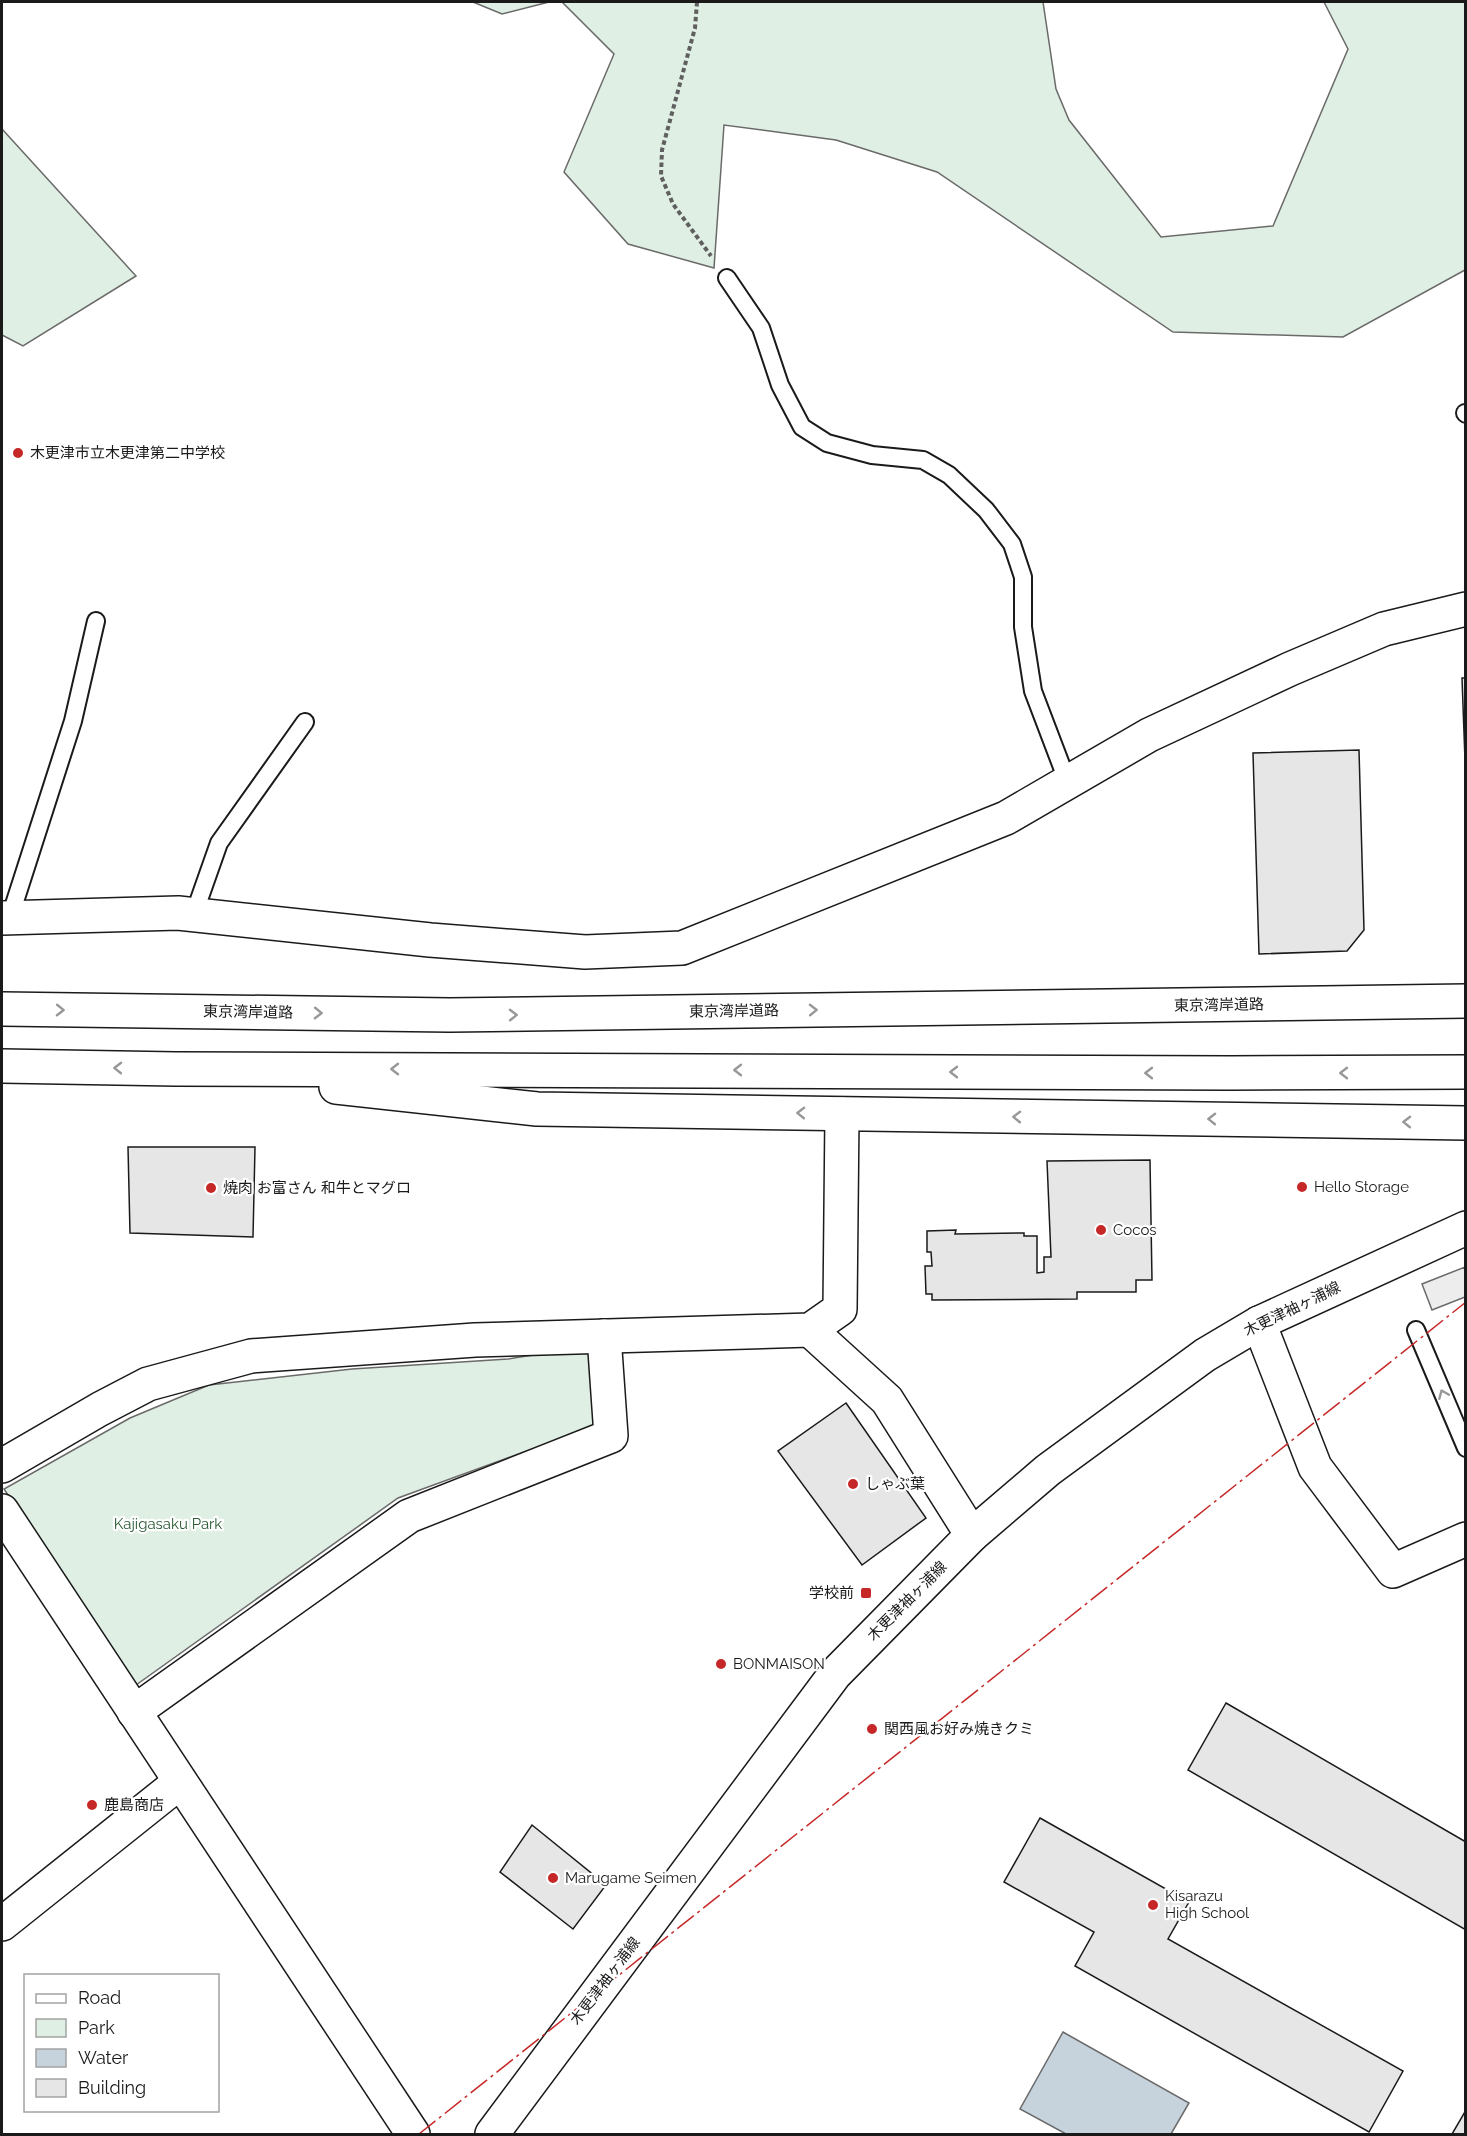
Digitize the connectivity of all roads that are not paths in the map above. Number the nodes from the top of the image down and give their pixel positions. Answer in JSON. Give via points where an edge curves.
{"nodes":[{"id":1,"x":727,"y":278,"type":"road end"},
{"id":2,"x":1466,"y":609,"type":"edge"},
{"id":3,"x":96,"y":621,"type":"dead end"},
{"id":4,"x":305,"y":722,"type":"dead end"},
{"id":5,"x":1068,"y":783,"type":"junction"},
{"id":6,"x":194,"y":914,"type":"junction"},
{"id":7,"x":6,"y":918,"type":"edge"},
{"id":8,"x":1466,"y":1001,"type":"edge"},
{"id":9,"x":2,"y":1009,"type":"edge"},
{"id":10,"x":2,"y":1066,"type":"edge"},
{"id":11,"x":176,"y":1069,"type":"junction"},
{"id":12,"x":1466,"y":1072,"type":"edge"},
{"id":13,"x":842,"y":1114,"type":"junction"},
{"id":14,"x":1466,"y":1123,"type":"edge"},
{"id":15,"x":1466,"y":1228,"type":"edge"},
{"id":16,"x":1259,"y":1323,"type":"junction"},
{"id":17,"x":810,"y":1330,"type":"junction"},
{"id":18,"x":1416,"y":1330,"type":"dead end"},
{"id":19,"x":603,"y":1336,"type":"junction"},
{"id":20,"x":1466,"y":1448,"type":"edge"},
{"id":21,"x":2,"y":1466,"type":"edge"},
{"id":22,"x":2,"y":1512,"type":"edge"},
{"id":23,"x":972,"y":1535,"type":"junction"},
{"id":24,"x":1466,"y":1539,"type":"edge"},
{"id":25,"x":134,"y":1712,"type":"junction"},
{"id":26,"x":180,"y":1782,"type":"junction"},
{"id":27,"x":2,"y":1924,"type":"edge"},
{"id":28,"x":413,"y":2134,"type":"edge"},
{"id":29,"x":492,"y":2134,"type":"edge"}],
"edges":[{"from":1,"to":5,"type":"lane","via":[[762,328],[780,385],[802,427],[827,443],[873,455],[923,460],[949,475],[986,510],[1012,544],[1023,577],[1023,627],[1034,691]]},
{"from":2,"to":5,"type":"main road","via":[[1384,629],[1290,669],[1149,735]]},
{"from":3,"to":7,"type":"lane","via":[[73,722]]},
{"from":4,"to":6,"type":"lane","via":[[219,843]]},
{"from":5,"to":6,"type":"main road","via":[[1006,819],[681,948],[585,952],[430,940]]},
{"from":6,"to":7,"type":"main road"},
{"from":9,"to":8,"type":"main road","name":"東京湾岸道路","one_way":true,"via":[[450,1015]]},
{"from":11,"to":10,"type":"main road","one_way":true},
{"from":12,"to":11,"type":"main road","one_way":true},
{"from":13,"to":11,"type":"main road","one_way":true,"via":[[537,1109]]},
{"from":14,"to":13,"type":"main road","one_way":true},
{"from":13,"to":17,"type":"main road","via":[[840,1309]]},
{"from":15,"to":16,"type":"main road","name":"木更津袖ヶ浦線"},
{"from":16,"to":23,"type":"main road","name":"木更津袖ヶ浦線","via":[[1205,1355],[1048,1470]]},
{"from":16,"to":24,"type":"main road","via":[[1315,1467],[1393,1571]]},
{"from":17,"to":19,"type":"main road"},
{"from":17,"to":23,"type":"main road","via":[[887,1400]]},
{"from":20,"to":18,"type":"lane","one_way":true},
{"from":19,"to":21,"type":"main road","via":[[464,1340],[251,1356],[148,1384]]},
{"from":19,"to":25,"type":"main road","via":[[611,1436],[409,1516]]},
{"from":22,"to":25,"type":"main road"},
{"from":23,"to":29,"type":"main road","name":"木更津袖ヶ浦線","via":[[835,1674]]},
{"from":25,"to":26,"type":"main road"},
{"from":26,"to":27,"type":"main road"},
{"from":26,"to":28,"type":"main road"}]}
